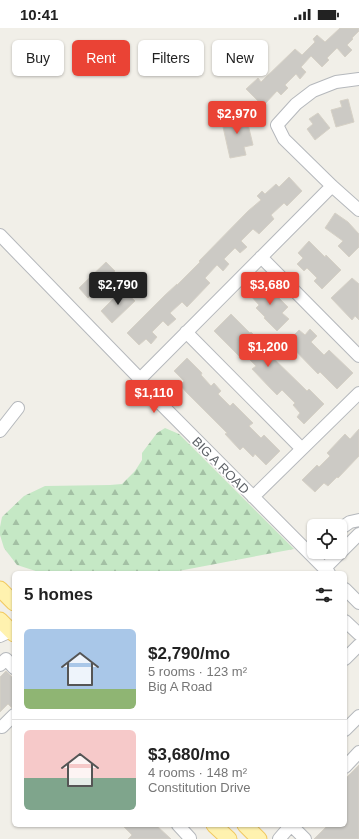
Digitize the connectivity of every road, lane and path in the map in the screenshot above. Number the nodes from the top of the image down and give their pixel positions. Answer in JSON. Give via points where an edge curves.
{"nodes":[{"id":1,"x":359,"y":79,"type":"edge"},
{"id":2,"x":332,"y":186,"type":"junction"},
{"id":3,"x":359,"y":210,"type":"edge"},
{"id":4,"x":0,"y":235,"type":"edge"},
{"id":5,"x":261,"y":257,"type":"junction"},
{"id":6,"x":186,"y":332,"type":"junction"},
{"id":7,"x":359,"y":356,"type":"edge"},
{"id":8,"x":140,"y":379,"type":"junction"},
{"id":9,"x":359,"y":393,"type":"edge"},
{"id":10,"x":18,"y":408,"type":"dead end"},
{"id":11,"x":0,"y":431,"type":"edge"},
{"id":12,"x":302,"y":449,"type":"junction"},
{"id":13,"x":253,"y":498,"type":"junction"},
{"id":14,"x":359,"y":520,"type":"edge"},
{"id":15,"x":347,"y":524,"type":"edge"},
{"id":16,"x":359,"y":534,"type":"edge"},
{"id":17,"x":307,"y":548,"type":"edge"},
{"id":18,"x":318,"y":559,"type":"edge"},
{"id":19,"x":326,"y":571,"type":"edge"},
{"id":20,"x":0,"y":589,"type":"edge"},
{"id":21,"x":347,"y":592,"type":"edge"},
{"id":22,"x":12,"y":601,"type":"edge"},
{"id":23,"x":359,"y":604,"type":"edge"},
{"id":24,"x":347,"y":623,"type":"edge"},
{"id":25,"x":359,"y":634,"type":"edge"},
{"id":26,"x":358,"y":647,"type":"edge"},
{"id":27,"x":347,"y":657,"type":"edge"},
{"id":28,"x":0,"y":665,"type":"edge"},
{"id":29,"x":12,"y":666,"type":"edge"},
{"id":30,"x":359,"y":716,"type":"edge"},
{"id":31,"x":12,"y":717,"type":"edge"},
{"id":32,"x":2,"y":727,"type":"dead end"},
{"id":33,"x":347,"y":728,"type":"edge"},
{"id":34,"x":359,"y":752,"type":"edge"},
{"id":35,"x":347,"y":765,"type":"edge"},
{"id":36,"x":180,"y":827,"type":"edge"},
{"id":37,"x":216,"y":827,"type":"edge"},
{"id":38,"x":247,"y":827,"type":"edge"},
{"id":39,"x":289,"y":827,"type":"edge"},
{"id":40,"x":293,"y":827,"type":"edge"},
{"id":41,"x":190,"y":839,"type":"edge"},
{"id":42,"x":229,"y":839,"type":"edge"},
{"id":43,"x":259,"y":839,"type":"edge"},
{"id":44,"x":279,"y":839,"type":"edge"},
{"id":45,"x":305,"y":839,"type":"edge"}],
"edges":[{"from":1,"to":2,"type":"street","via":[[336,82],[313,91],[296,104],[277,125],[284,139]]},
{"from":2,"to":3,"type":"street"},
{"from":2,"to":5,"type":"street"},
{"from":4,"to":8,"type":"street","name":"BIG A ROAD"},
{"from":5,"to":6,"type":"street"},
{"from":5,"to":7,"type":"street"},
{"from":6,"to":8,"type":"street"},
{"from":6,"to":12,"type":"street"},
{"from":8,"to":13,"type":"street","name":"BIG A ROAD","via":[[145,388]]},
{"from":9,"to":12,"type":"street"},
{"from":10,"to":11,"type":"street"},
{"from":12,"to":13,"type":"street"},
{"from":13,"to":17,"type":"street","name":"BIG A ROAD"},
{"from":14,"to":15,"type":"street"},
{"from":16,"to":19,"type":"street"},
{"from":18,"to":19,"type":"street","name":"BIG A ROAD"},
{"from":20,"to":22,"type":"main road"},
{"from":21,"to":23,"type":"street"},
{"from":24,"to":25,"type":"street"},
{"from":26,"to":27,"type":"street"},
{"from":28,"to":29,"type":"street","via":[[6,659]]},
{"from":30,"to":33,"type":"street"},
{"from":31,"to":32,"type":"street"},
{"from":34,"to":35,"type":"street"},
{"from":36,"to":41,"type":"street"},
{"from":37,"to":42,"type":"main road"},
{"from":38,"to":43,"type":"main road"},
{"from":39,"to":44,"type":"street"},
{"from":40,"to":45,"type":"street"}]}
